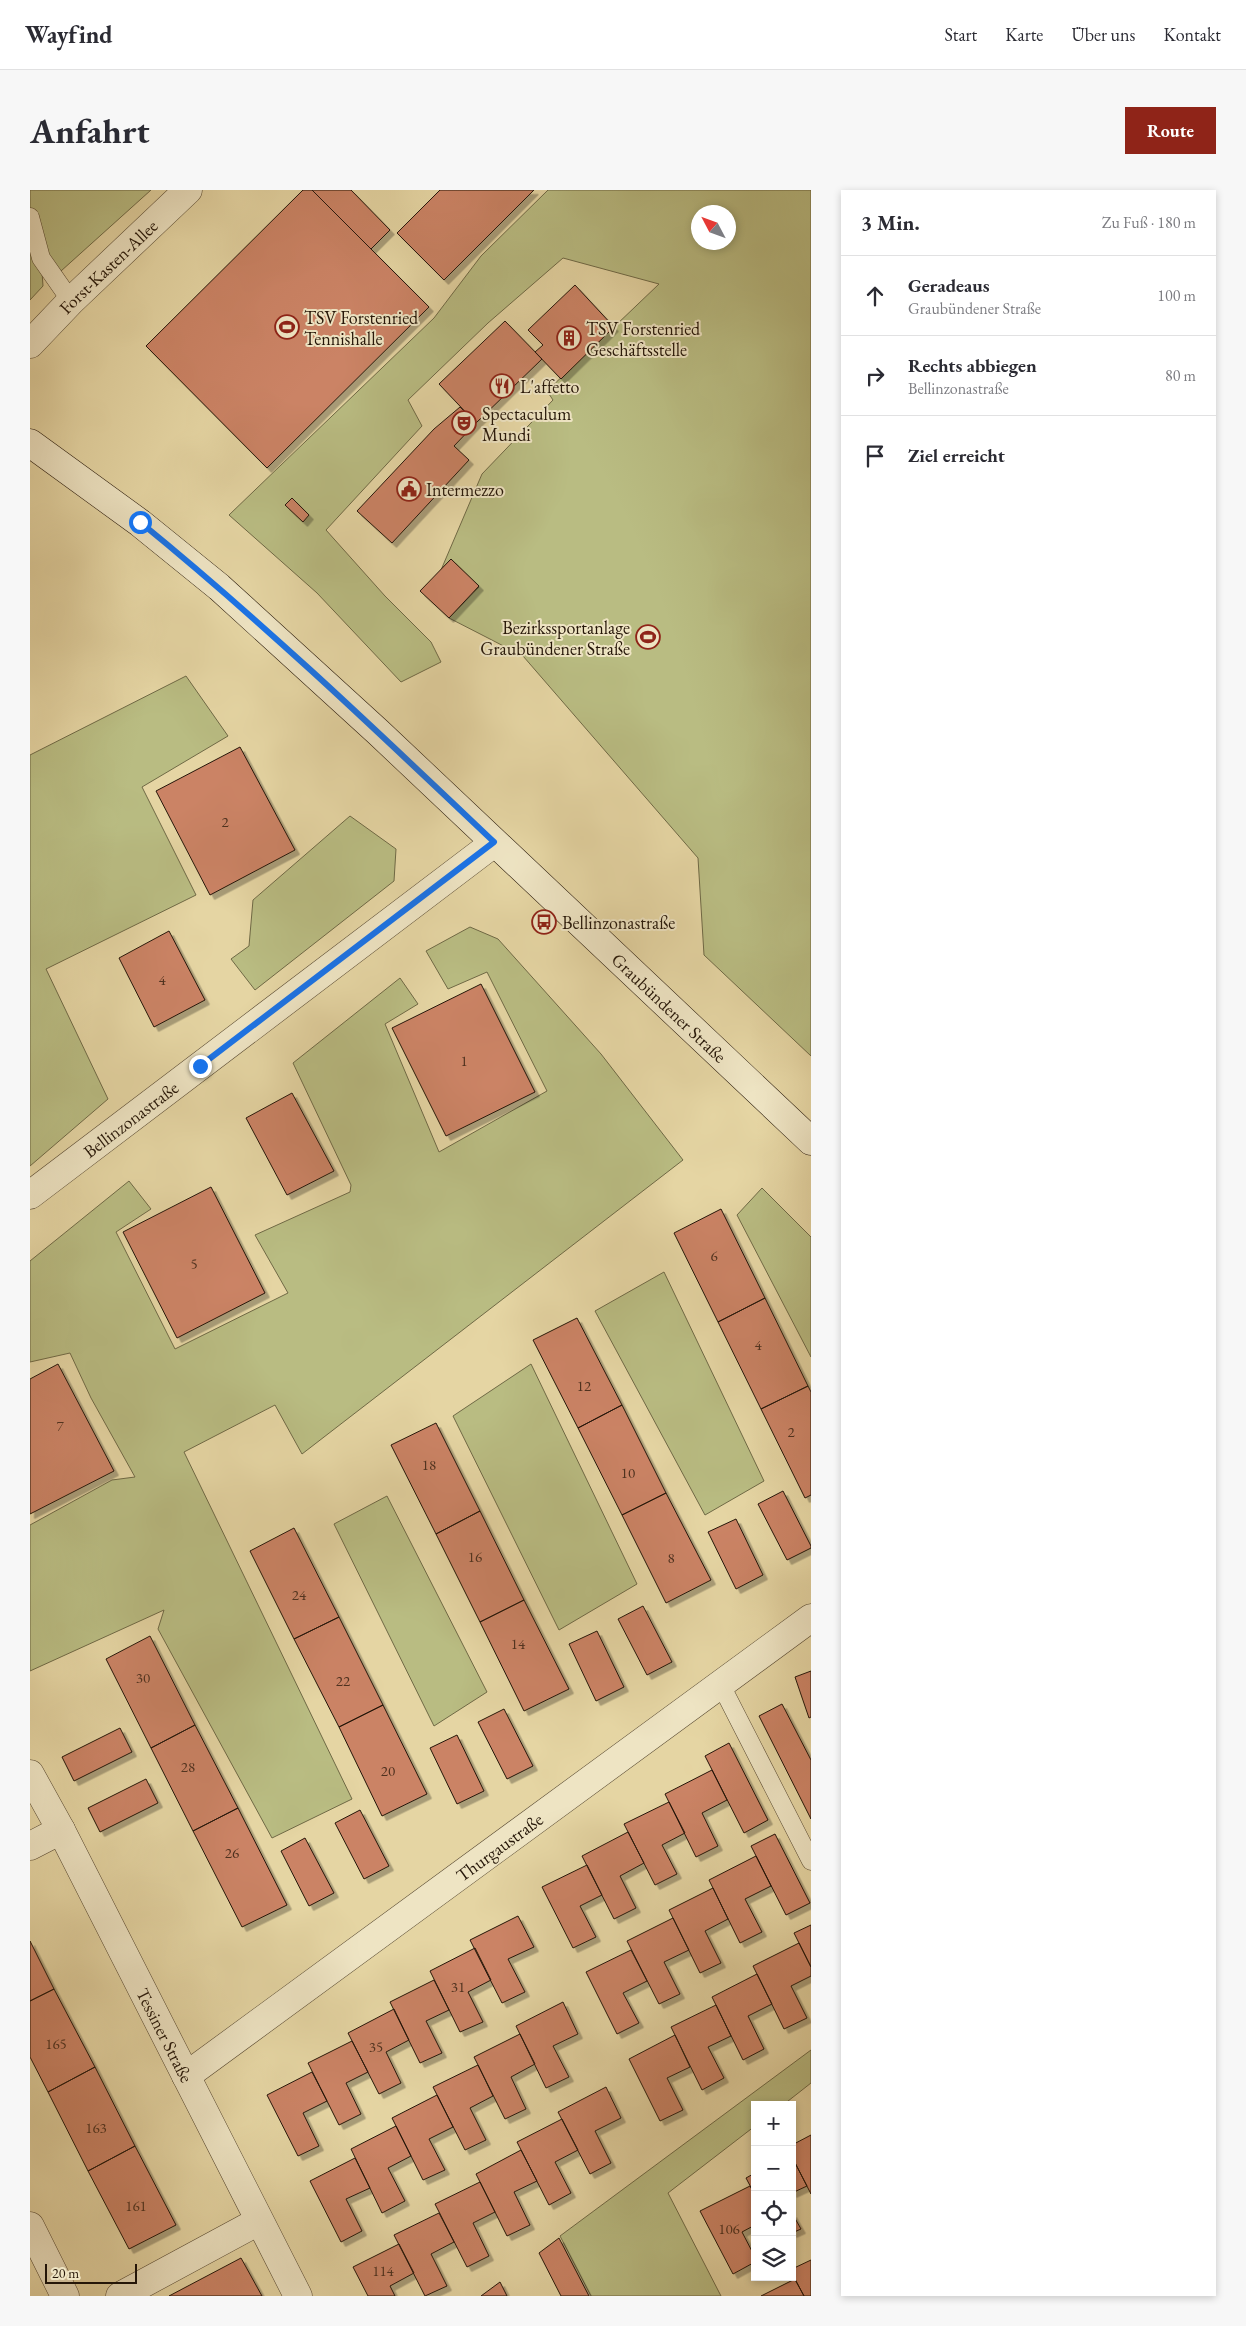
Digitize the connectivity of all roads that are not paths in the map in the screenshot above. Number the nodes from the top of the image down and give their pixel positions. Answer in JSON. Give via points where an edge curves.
{"nodes":[{"id":1,"x":188,"y":190,"type":"edge"},
{"id":2,"x":30,"y":217,"type":"edge"},
{"id":3,"x":71,"y":300,"type":"junction"},
{"id":4,"x":30,"y":344,"type":"edge"},
{"id":5,"x":30,"y":443,"type":"edge"},
{"id":6,"x":494,"y":842,"type":"junction"},
{"id":7,"x":811,"y":1141,"type":"edge"},
{"id":8,"x":30,"y":1195,"type":"edge"},
{"id":9,"x":811,"y":1618,"type":"edge"},
{"id":10,"x":721,"y":1685,"type":"junction"},
{"id":11,"x":30,"y":1774,"type":"edge"},
{"id":12,"x":61,"y":1830,"type":"junction"},
{"id":13,"x":30,"y":1846,"type":"edge"},
{"id":14,"x":811,"y":1861,"type":"edge"},
{"id":15,"x":186,"y":2076,"type":"junction"},
{"id":16,"x":259,"y":2221,"type":"junction"},
{"id":17,"x":30,"y":2226,"type":"edge"},
{"id":18,"x":65,"y":2296,"type":"edge"},
{"id":19,"x":120,"y":2296,"type":"edge"},
{"id":20,"x":298,"y":2296,"type":"edge"}],
"edges":[{"from":1,"to":3,"type":"street","name":"Forst-Kasten-Allee"},
{"from":2,"to":3,"type":"lane","via":[[41,258]]},
{"from":3,"to":4,"type":"street","name":"Forst-Kasten-Allee"},
{"from":5,"to":6,"type":"street","name":"Graubündener Straße","via":[[140,522],[219,587]]},
{"from":6,"to":7,"type":"street","name":"Graubündener Straße"},
{"from":6,"to":8,"type":"street","name":"Bellinzonastraße"},
{"from":9,"to":10,"type":"street","name":"Thurgaustraße"},
{"from":10,"to":14,"type":"lane"},
{"from":10,"to":15,"type":"street","name":"Thurgaustraße"},
{"from":11,"to":12,"type":"street","name":"Tessiner Straße"},
{"from":12,"to":13,"type":"street"},
{"from":12,"to":15,"type":"street","name":"Tessiner Straße"},
{"from":15,"to":16,"type":"street","name":"Tessiner Straße"},
{"from":16,"to":19,"type":"street"},
{"from":16,"to":20,"type":"street","name":"Tessiner Straße"},
{"from":17,"to":18,"type":"street"}]}
